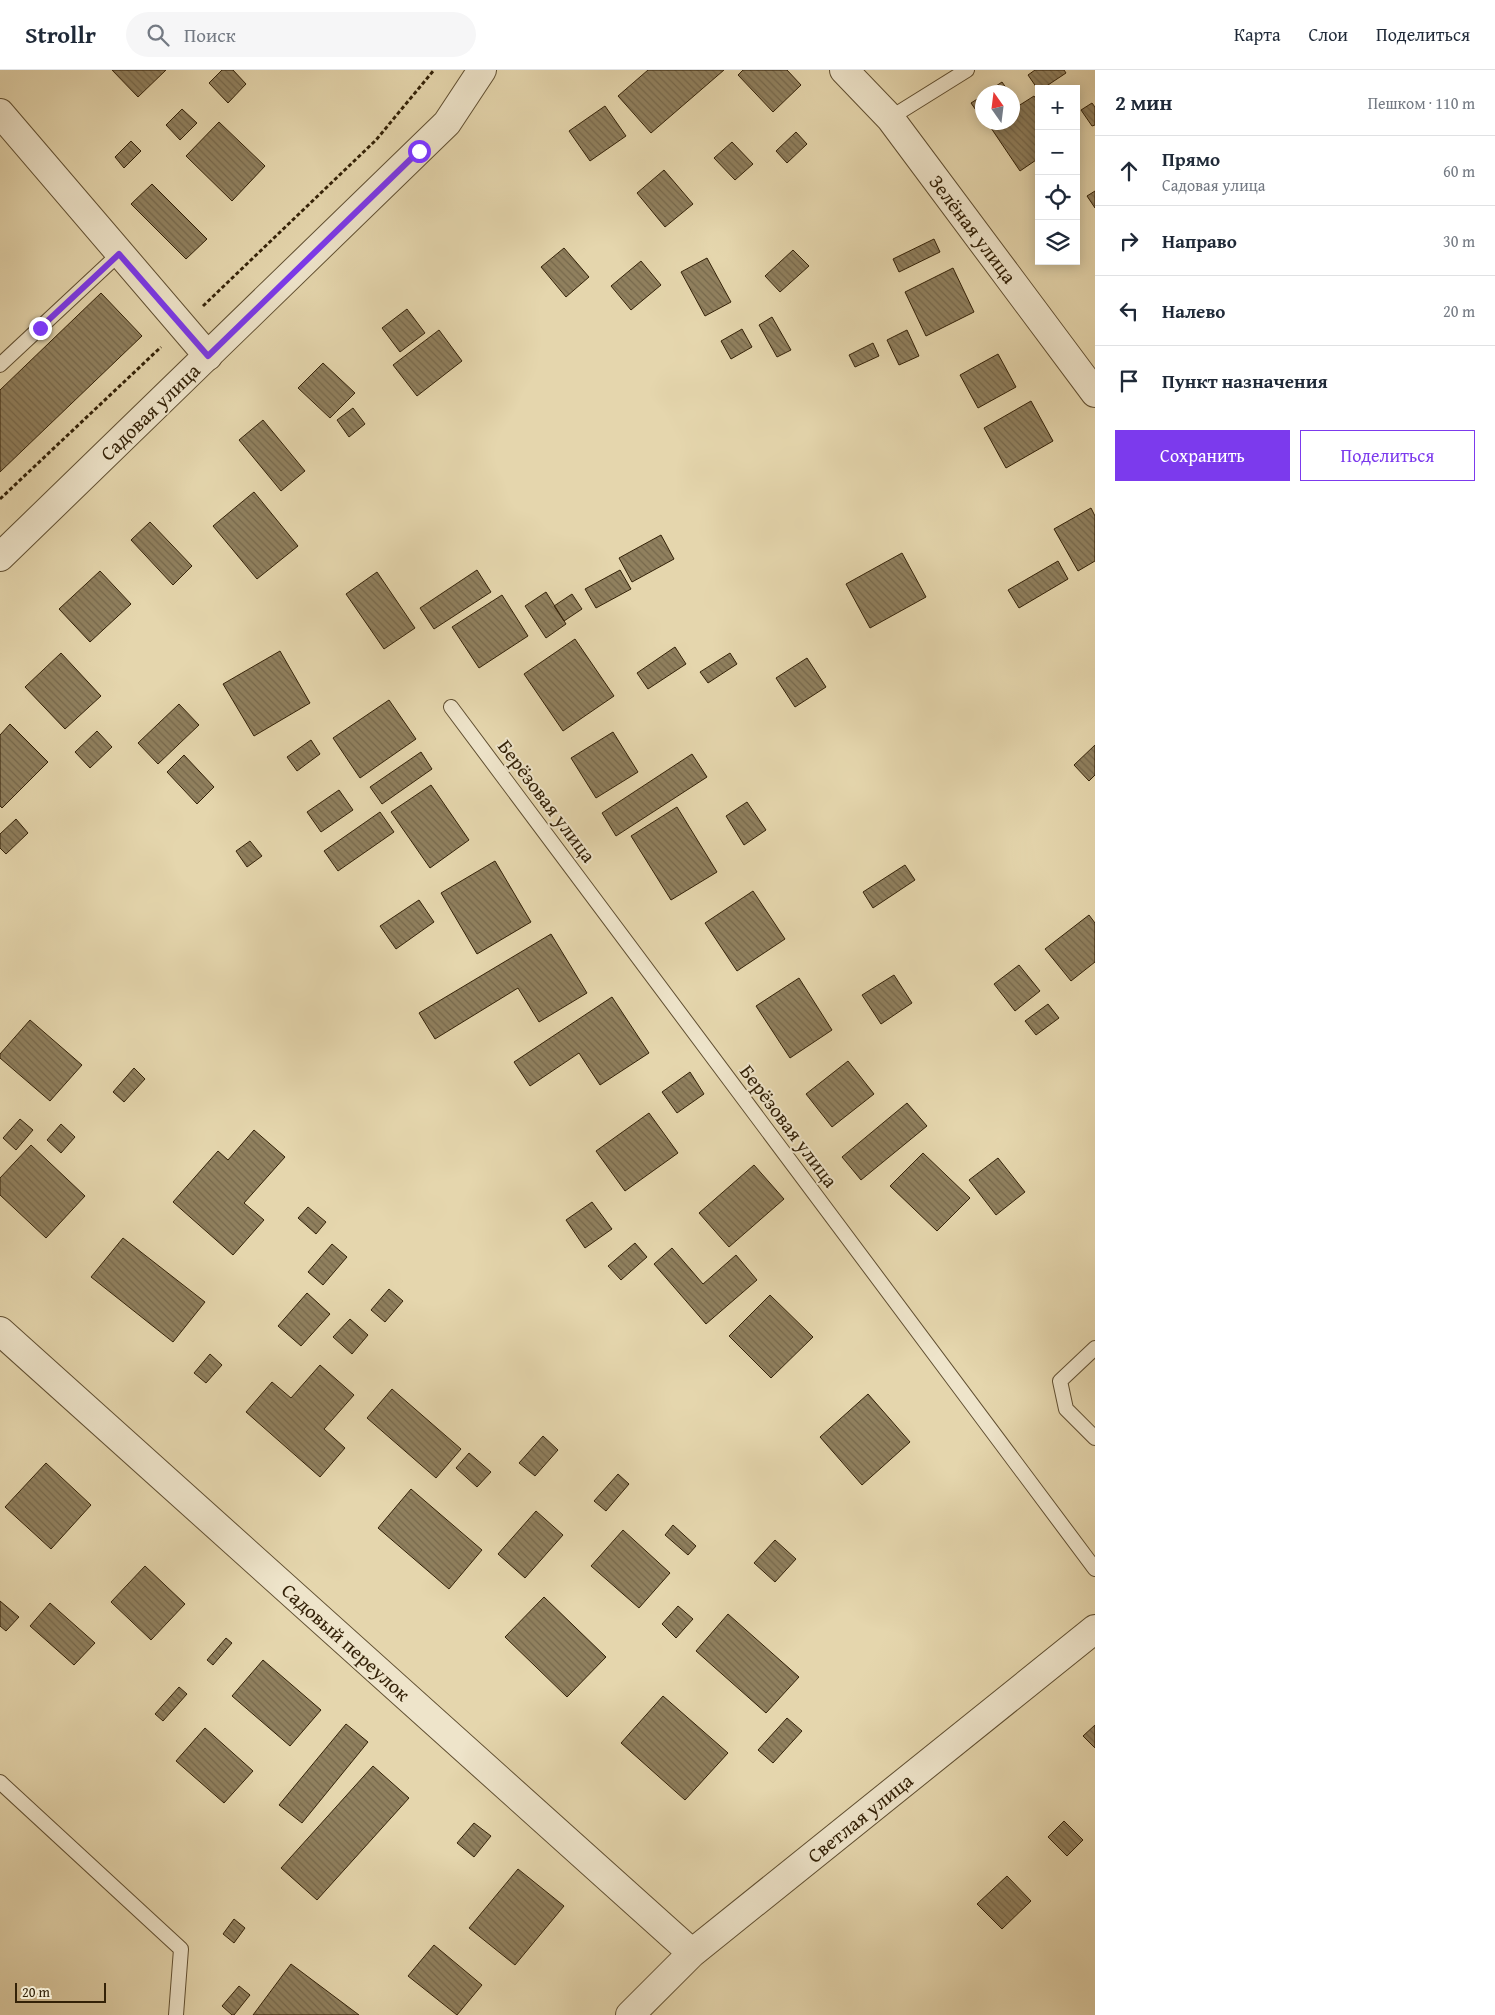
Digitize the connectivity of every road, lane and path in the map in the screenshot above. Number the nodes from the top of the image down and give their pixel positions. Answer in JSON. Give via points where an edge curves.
{"nodes":[{"id":1,"x":434,"y":70,"type":"edge"},
{"id":2,"x":482,"y":70,"type":"edge"},
{"id":3,"x":844,"y":70,"type":"edge"},
{"id":4,"x":967,"y":70,"type":"edge"},
{"id":5,"x":0,"y":113,"type":"edge"},
{"id":6,"x":890,"y":118,"type":"junction"},
{"id":7,"x":119,"y":254,"type":"junction"},
{"id":8,"x":181,"y":327,"type":"junction"},
{"id":9,"x":208,"y":356,"type":"junction"},
{"id":10,"x":0,"y":365,"type":"edge"},
{"id":11,"x":1095,"y":393,"type":"edge"},
{"id":12,"x":0,"y":499,"type":"edge"},
{"id":13,"x":0,"y":557,"type":"edge"},
{"id":14,"x":451,"y":706,"type":"dead end"},
{"id":15,"x":0,"y":1331,"type":"edge"},
{"id":16,"x":1095,"y":1348,"type":"edge"},
{"id":17,"x":1095,"y":1438,"type":"edge"},
{"id":18,"x":1095,"y":1569,"type":"edge"},
{"id":19,"x":1095,"y":1629,"type":"edge"},
{"id":20,"x":0,"y":1782,"type":"edge"},
{"id":21,"x":692,"y":1953,"type":"junction"},
{"id":22,"x":176,"y":2015,"type":"edge"},
{"id":23,"x":630,"y":2015,"type":"edge"}],
"edges":[{"from":1,"to":8,"type":"path","via":[[376,140]]},
{"from":2,"to":9,"type":"street","name":"Садовая улица","via":[[447,123]]},
{"from":3,"to":6,"type":"street","name":"Зелёная улица"},
{"from":4,"to":6,"type":"lane"},
{"from":5,"to":7,"type":"street"},
{"from":6,"to":11,"type":"street","name":"Зелёная улица"},
{"from":7,"to":8,"type":"street"},
{"from":7,"to":10,"type":"lane"},
{"from":8,"to":9,"type":"street"},
{"from":8,"to":12,"type":"path"},
{"from":9,"to":13,"type":"street","name":"Садовая улица"},
{"from":14,"to":18,"type":"lane","name":"Берёзовая улица"},
{"from":15,"to":21,"type":"street","name":"Садовый переулок"},
{"from":16,"to":17,"type":"lane","via":[[1060,1381],[1066,1409]]},
{"from":19,"to":21,"type":"street","name":"Светлая улица"},
{"from":20,"to":22,"type":"lane","via":[[181,1949]]},
{"from":21,"to":23,"type":"street","name":"Светлая улица"}]}
